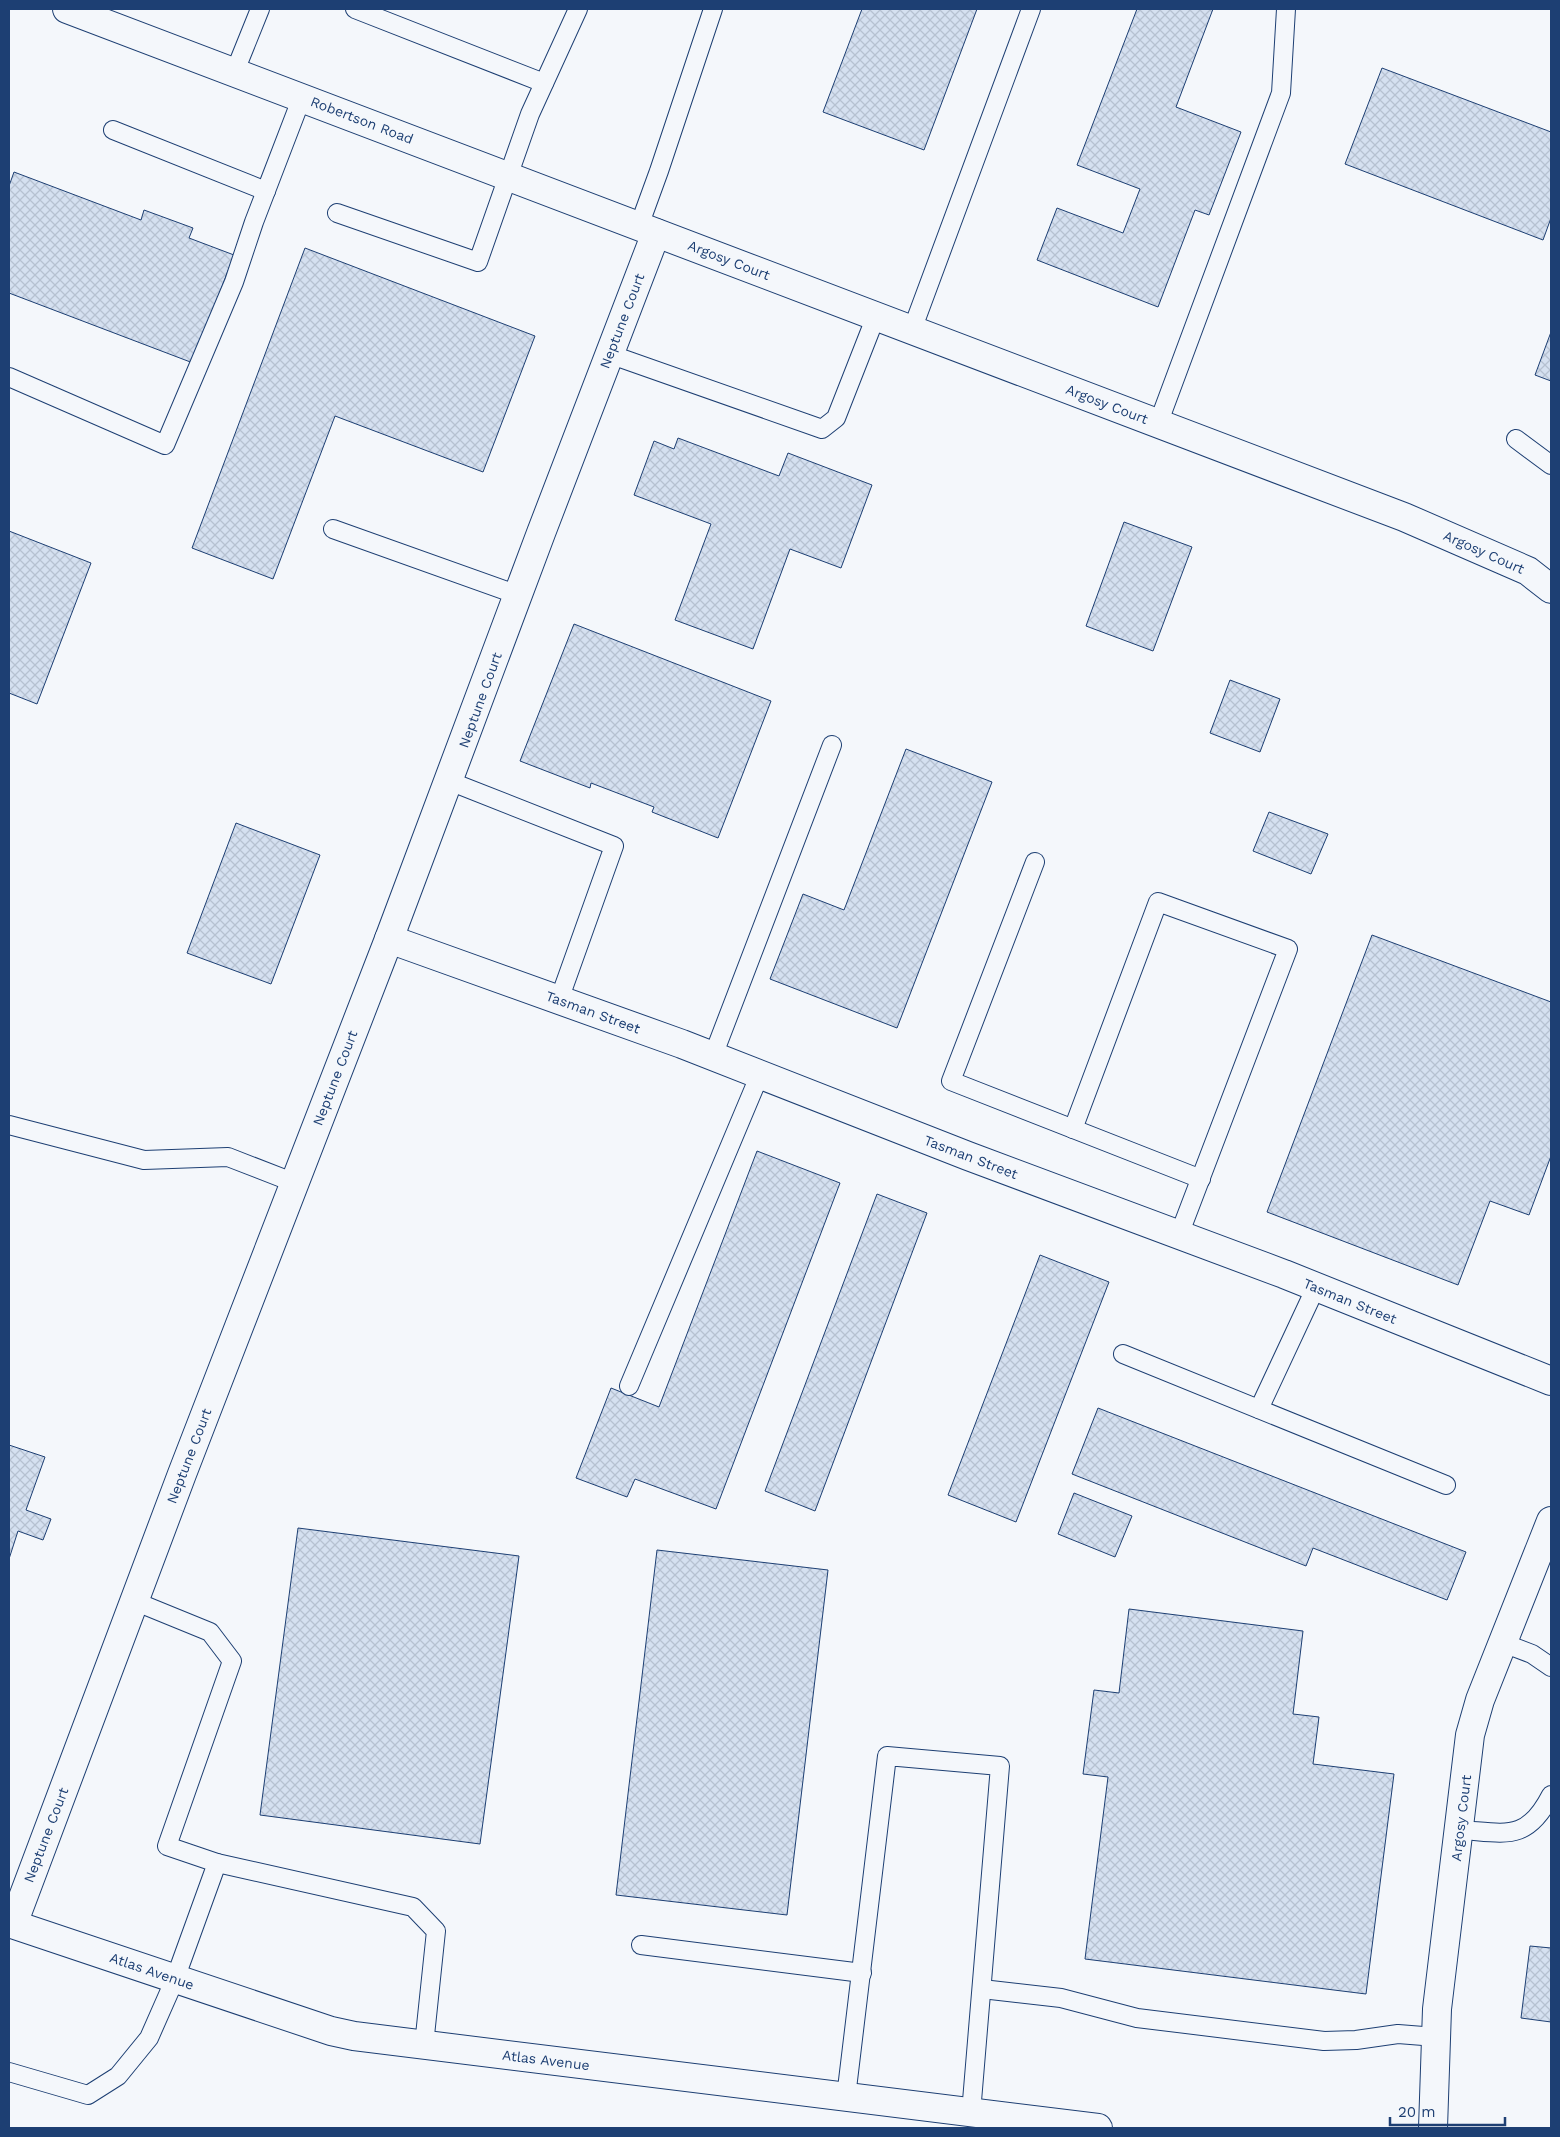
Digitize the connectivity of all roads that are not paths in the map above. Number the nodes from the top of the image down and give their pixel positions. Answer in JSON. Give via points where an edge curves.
{"nodes":[{"id":1,"x":67,"y":9,"type":"edge"},
{"id":2,"x":260,"y":9,"type":"edge"},
{"id":3,"x":355,"y":9,"type":"edge"},
{"id":4,"x":578,"y":9,"type":"edge"},
{"id":5,"x":713,"y":9,"type":"edge"},
{"id":6,"x":1031,"y":9,"type":"edge"},
{"id":7,"x":1286,"y":9,"type":"edge"},
{"id":8,"x":235,"y":71,"type":"junction"},
{"id":9,"x":544,"y":83,"type":"junction"},
{"id":10,"x":302,"y":97,"type":"junction"},
{"id":11,"x":113,"y":130,"type":"dead end"},
{"id":12,"x":508,"y":176,"type":"junction"},
{"id":13,"x":266,"y":191,"type":"junction"},
{"id":14,"x":338,"y":213,"type":"dead end"},
{"id":15,"x":648,"y":229,"type":"junction"},
{"id":16,"x":876,"y":316,"type":"junction"},
{"id":17,"x":912,"y":330,"type":"junction"},
{"id":18,"x":610,"y":354,"type":"junction"},
{"id":19,"x":9,"y":377,"type":"edge"},
{"id":20,"x":1158,"y":424,"type":"junction"},
{"id":21,"x":1516,"y":439,"type":"dead end"},
{"id":22,"x":1551,"y":465,"type":"edge"},
{"id":23,"x":333,"y":529,"type":"dead end"},
{"id":24,"x":1551,"y":589,"type":"edge"},
{"id":25,"x":518,"y":595,"type":"junction"},
{"id":26,"x":832,"y":745,"type":"dead end"},
{"id":27,"x":450,"y":781,"type":"junction"},
{"id":28,"x":1035,"y":862,"type":"dead end"},
{"id":29,"x":389,"y":939,"type":"junction"},
{"id":30,"x":559,"y":1000,"type":"junction"},
{"id":31,"x":713,"y":1056,"type":"junction"},
{"id":32,"x":760,"y":1074,"type":"junction"},
{"id":33,"x":9,"y":1125,"type":"edge"},
{"id":34,"x":1073,"y":1129,"type":"junction"},
{"id":35,"x":1201,"y":1179,"type":"junction"},
{"id":36,"x":295,"y":1183,"type":"junction"},
{"id":37,"x":1179,"y":1235,"type":"junction"},
{"id":38,"x":1316,"y":1287,"type":"junction"},
{"id":39,"x":1123,"y":1354,"type":"dead end"},
{"id":40,"x":1551,"y":1381,"type":"edge"},
{"id":41,"x":629,"y":1386,"type":"dead end"},
{"id":42,"x":1259,"y":1409,"type":"junction"},
{"id":43,"x":1446,"y":1485,"type":"dead end"},
{"id":44,"x":1548,"y":1537,"type":"edge"},
{"id":45,"x":134,"y":1601,"type":"junction"},
{"id":46,"x":1503,"y":1643,"type":"junction"},
{"id":47,"x":1551,"y":1667,"type":"edge"},
{"id":48,"x":1551,"y":1795,"type":"edge"},
{"id":49,"x":1461,"y":1830,"type":"junction"},
{"id":50,"x":217,"y":1863,"type":"junction"},
{"id":51,"x":11,"y":1924,"type":"edge"},
{"id":52,"x":641,"y":1945,"type":"dead end"},
{"id":53,"x":862,"y":1973,"type":"junction"},
{"id":54,"x":175,"y":1979,"type":"junction"},
{"id":55,"x":982,"y":1990,"type":"junction"},
{"id":56,"x":1436,"y":2037,"type":"junction"},
{"id":57,"x":424,"y":2045,"type":"junction"},
{"id":58,"x":9,"y":2072,"type":"edge"},
{"id":59,"x":846,"y":2097,"type":"junction"},
{"id":60,"x":971,"y":2113,"type":"junction"},
{"id":61,"x":1098,"y":2128,"type":"edge"},
{"id":62,"x":1433,"y":2128,"type":"edge"}],
"edges":[{"from":1,"to":8,"type":"street","name":"Robertson Road"},
{"from":2,"to":8,"type":"lane"},
{"from":3,"to":9,"type":"lane"},
{"from":4,"to":9,"type":"lane"},
{"from":5,"to":15,"type":"lane","via":[[660,171]]},
{"from":6,"to":17,"type":"lane"},
{"from":7,"to":20,"type":"lane","via":[[1281,93]]},
{"from":8,"to":10,"type":"street","name":"Robertson Road"},
{"from":9,"to":12,"type":"lane"},
{"from":10,"to":12,"type":"street","name":"Robertson Road"},
{"from":10,"to":13,"type":"lane"},
{"from":11,"to":13,"type":"lane"},
{"from":12,"to":14,"type":"lane","via":[[478,262]]},
{"from":12,"to":15,"type":"street","name":"Robertson Road"},
{"from":13,"to":19,"type":"lane","via":[[234,282],[165,445]]},
{"from":15,"to":16,"type":"street","name":"Argosy Court"},
{"from":15,"to":18,"type":"street","name":"Neptune Court"},
{"from":16,"to":17,"type":"street","name":"Argosy Court"},
{"from":16,"to":18,"type":"lane","via":[[836,418],[822,429]]},
{"from":17,"to":20,"type":"street","name":"Argosy Court"},
{"from":18,"to":25,"type":"street","name":"Neptune Court"},
{"from":20,"to":24,"type":"street","name":"Argosy Court","via":[[1404,518],[1528,571]]},
{"from":21,"to":22,"type":"lane"},
{"from":23,"to":25,"type":"lane"},
{"from":25,"to":27,"type":"street","name":"Neptune Court"},
{"from":26,"to":31,"type":"lane"},
{"from":27,"to":29,"type":"street","name":"Neptune Court"},
{"from":27,"to":30,"type":"lane","via":[[614,846]]},
{"from":28,"to":34,"type":"lane","via":[[951,1082]]},
{"from":29,"to":30,"type":"street","name":"Tasman Street"},
{"from":29,"to":36,"type":"street","name":"Neptune Court"},
{"from":30,"to":31,"type":"street","name":"Tasman Street"},
{"from":31,"to":32,"type":"street","name":"Tasman Street"},
{"from":32,"to":37,"type":"street","name":"Tasman Street"},
{"from":32,"to":41,"type":"lane"},
{"from":33,"to":36,"type":"lane","via":[[144,1160],[228,1157]]},
{"from":34,"to":35,"type":"lane"},
{"from":34,"to":35,"type":"lane","via":[[1158,902],[1288,949]]},
{"from":35,"to":37,"type":"lane"},
{"from":36,"to":45,"type":"street","name":"Neptune Court"},
{"from":37,"to":38,"type":"street","name":"Tasman Street"},
{"from":38,"to":40,"type":"street","name":"Tasman Street"},
{"from":38,"to":42,"type":"lane"},
{"from":39,"to":42,"type":"lane"},
{"from":42,"to":43,"type":"lane"},
{"from":44,"to":46,"type":"street","name":"Argosy Court"},
{"from":45,"to":50,"type":"lane","via":[[210,1632],[232,1661],[167,1846]]},
{"from":45,"to":51,"type":"street","name":"Neptune Court"},
{"from":46,"to":47,"type":"lane","via":[[1532,1654]]},
{"from":46,"to":49,"type":"street","name":"Argosy Court","via":[[1470,1735]]},
{"from":48,"to":49,"type":"lane","via":[[1534,1822],[1511,1834]]},
{"from":49,"to":56,"type":"street","name":"Argosy Court"},
{"from":50,"to":54,"type":"lane"},
{"from":50,"to":57,"type":"lane","via":[[412,1908],[436,1931]]},
{"from":51,"to":54,"type":"street","name":"Atlas Avenue"},
{"from":52,"to":53,"type":"lane"},
{"from":53,"to":55,"type":"lane","via":[[887,1756],[1000,1766]]},
{"from":53,"to":59,"type":"lane"},
{"from":54,"to":57,"type":"street","name":"Atlas Avenue","via":[[331,2031]]},
{"from":54,"to":58,"type":"lane","via":[[149,2038],[118,2076],[88,2095]]},
{"from":55,"to":56,"type":"lane","via":[[1061,1998],[1137,2018],[1324,2041],[1398,2034]]},
{"from":55,"to":60,"type":"lane"},
{"from":56,"to":62,"type":"street","name":"Argosy Court"},
{"from":57,"to":59,"type":"street","name":"Atlas Avenue"},
{"from":59,"to":60,"type":"street","name":"Atlas Avenue"},
{"from":60,"to":61,"type":"street","name":"Atlas Avenue"}]}
